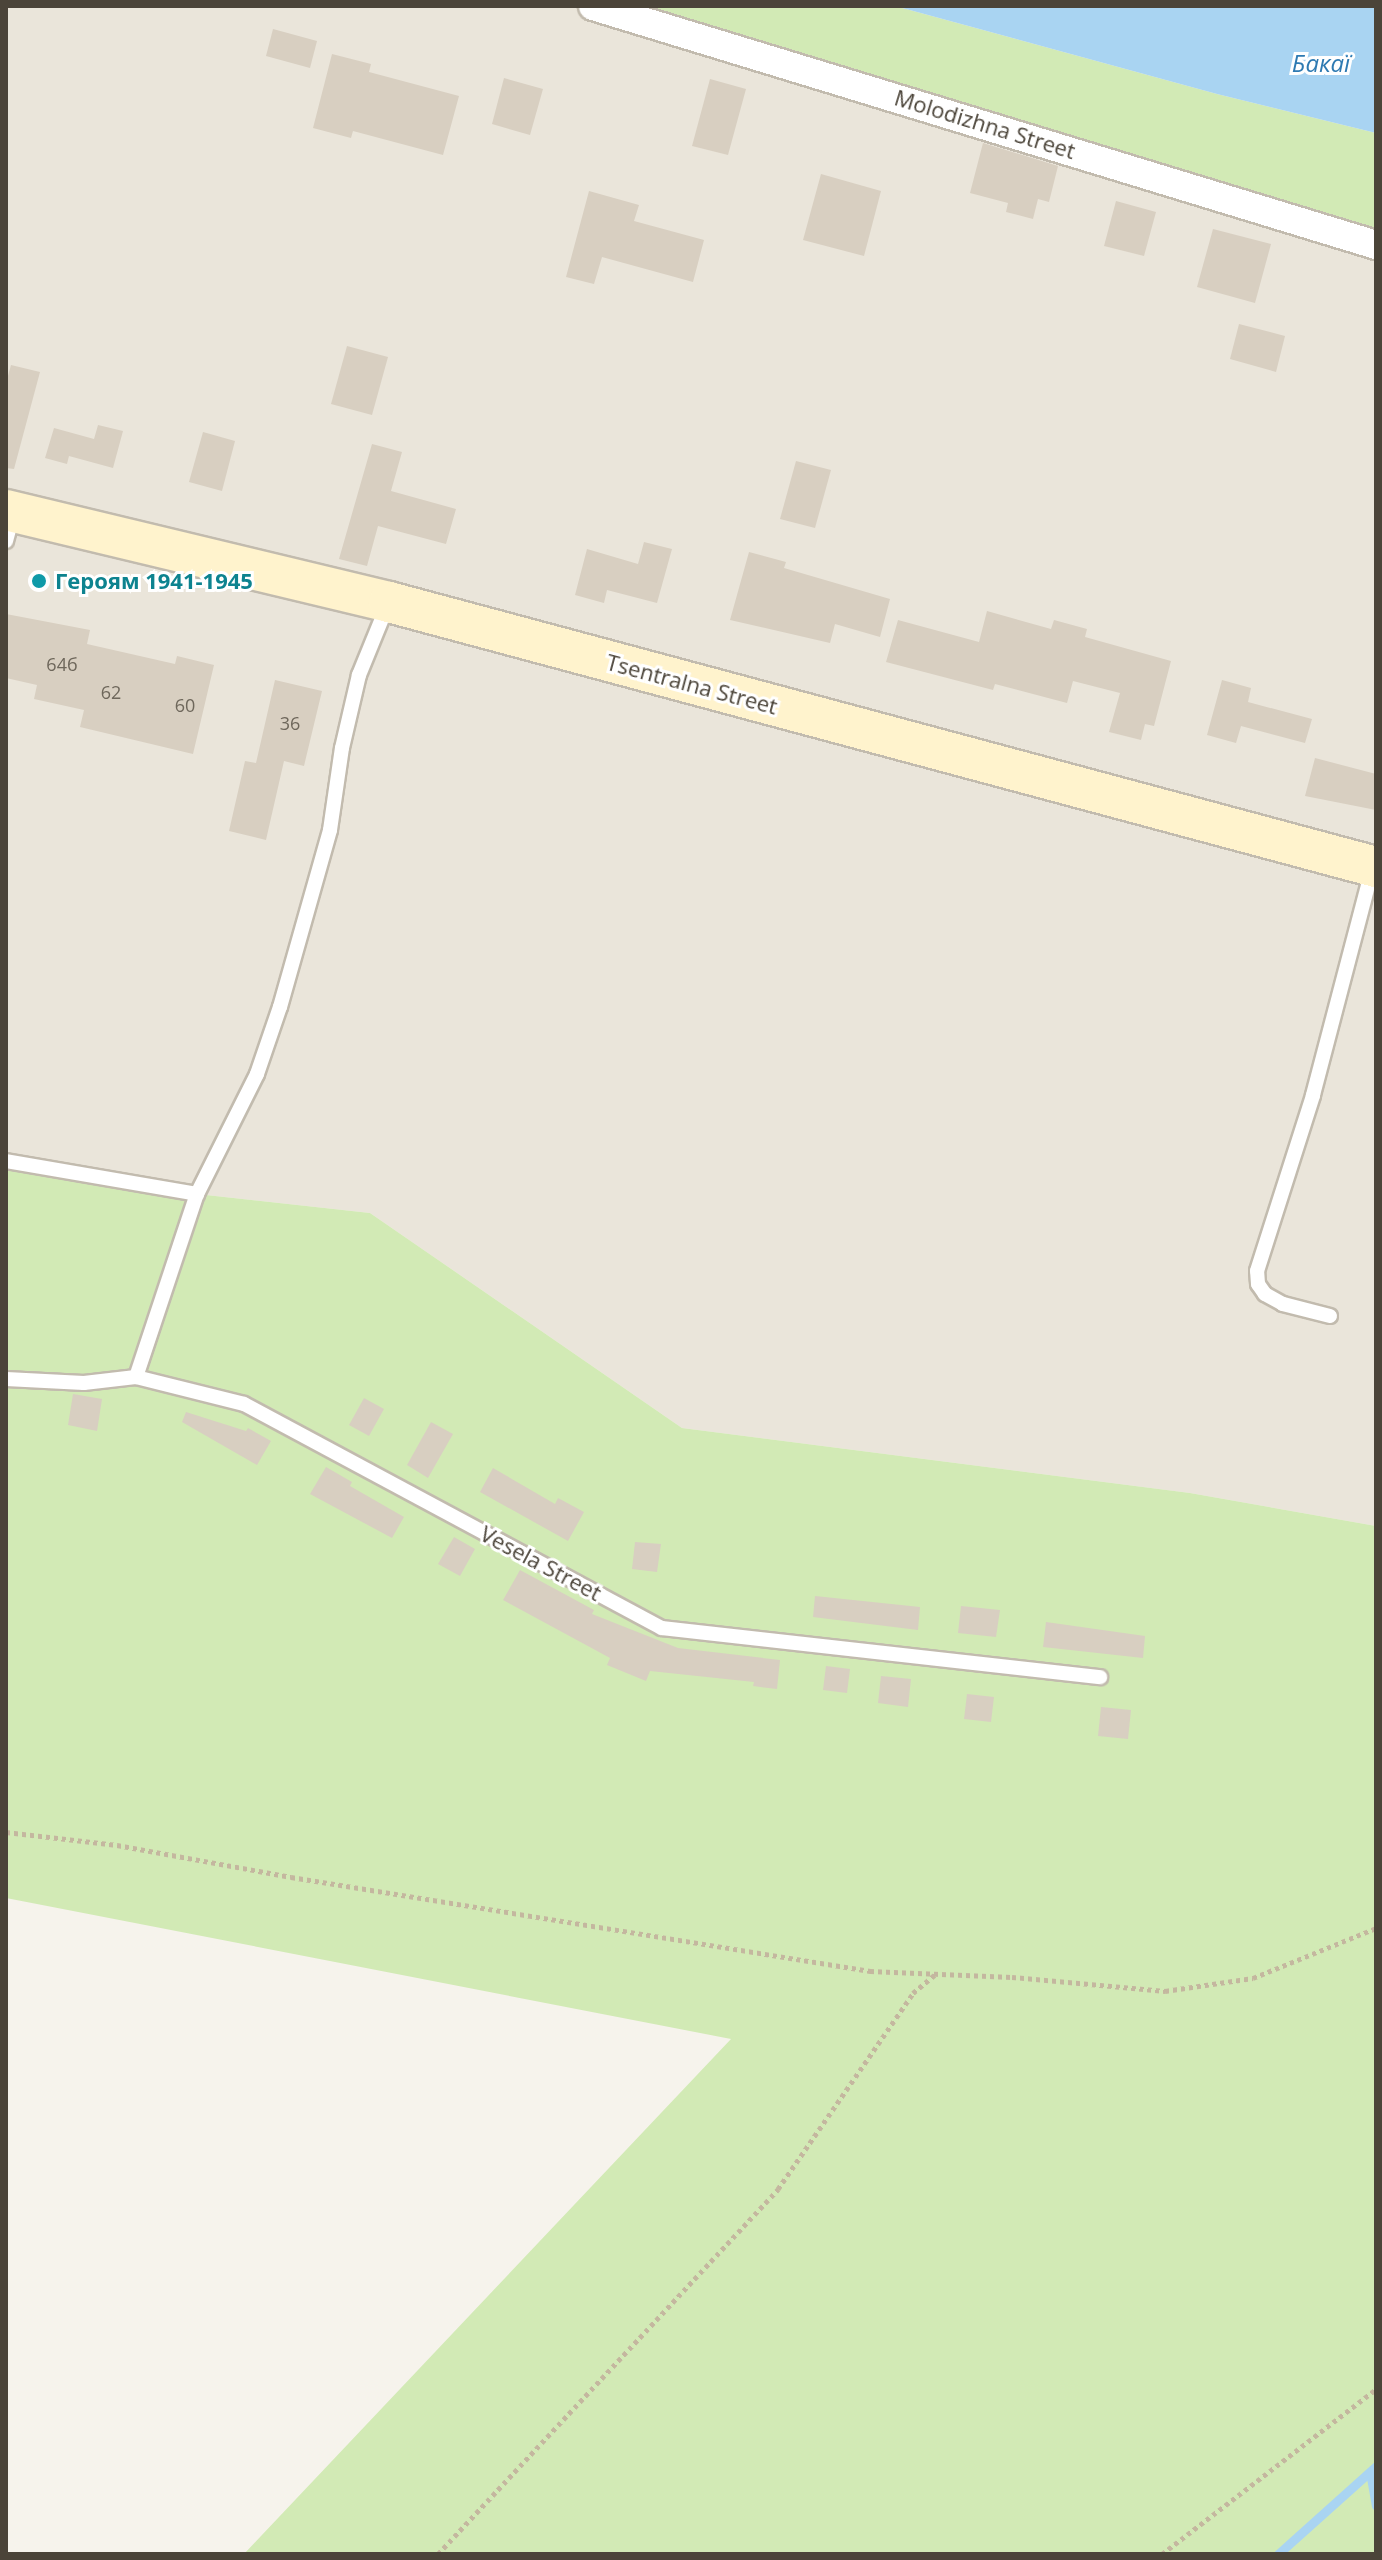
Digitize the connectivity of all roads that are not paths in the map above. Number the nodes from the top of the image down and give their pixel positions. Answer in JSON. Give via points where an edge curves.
{"nodes":[{"id":1,"x":593,"y":6,"type":"edge"},
{"id":2,"x":1376,"y":245,"type":"edge"},
{"id":3,"x":9,"y":521,"type":"edge"},
{"id":4,"x":389,"y":602,"type":"junction"},
{"id":5,"x":1375,"y":866,"type":"edge"},
{"id":6,"x":6,"y":1161,"type":"edge"},
{"id":7,"x":197,"y":1194,"type":"junction"},
{"id":8,"x":1330,"y":1316,"type":"dead end"},
{"id":9,"x":136,"y":1377,"type":"junction"},
{"id":10,"x":6,"y":1379,"type":"edge"},
{"id":11,"x":1100,"y":1677,"type":"dead end"}],
"edges":[{"from":1,"to":2,"type":"street","name":"Molodizhna Street"},
{"from":3,"to":4,"type":"street","name":"Tsentralna Street"},
{"from":4,"to":5,"type":"street","name":"Tsentralna Street"},
{"from":4,"to":7,"type":"lane","via":[[359,675],[330,830],[280,1007],[257,1074]]},
{"from":5,"to":8,"type":"lane","via":[[1313,1095],[1257,1271],[1265,1294]]},
{"from":6,"to":7,"type":"lane"},
{"from":7,"to":9,"type":"lane"},
{"from":9,"to":10,"type":"lane","name":"Vesela Street","via":[[84,1383]]},
{"from":9,"to":11,"type":"lane","name":"Vesela Street","via":[[244,1404],[662,1628]]}]}
